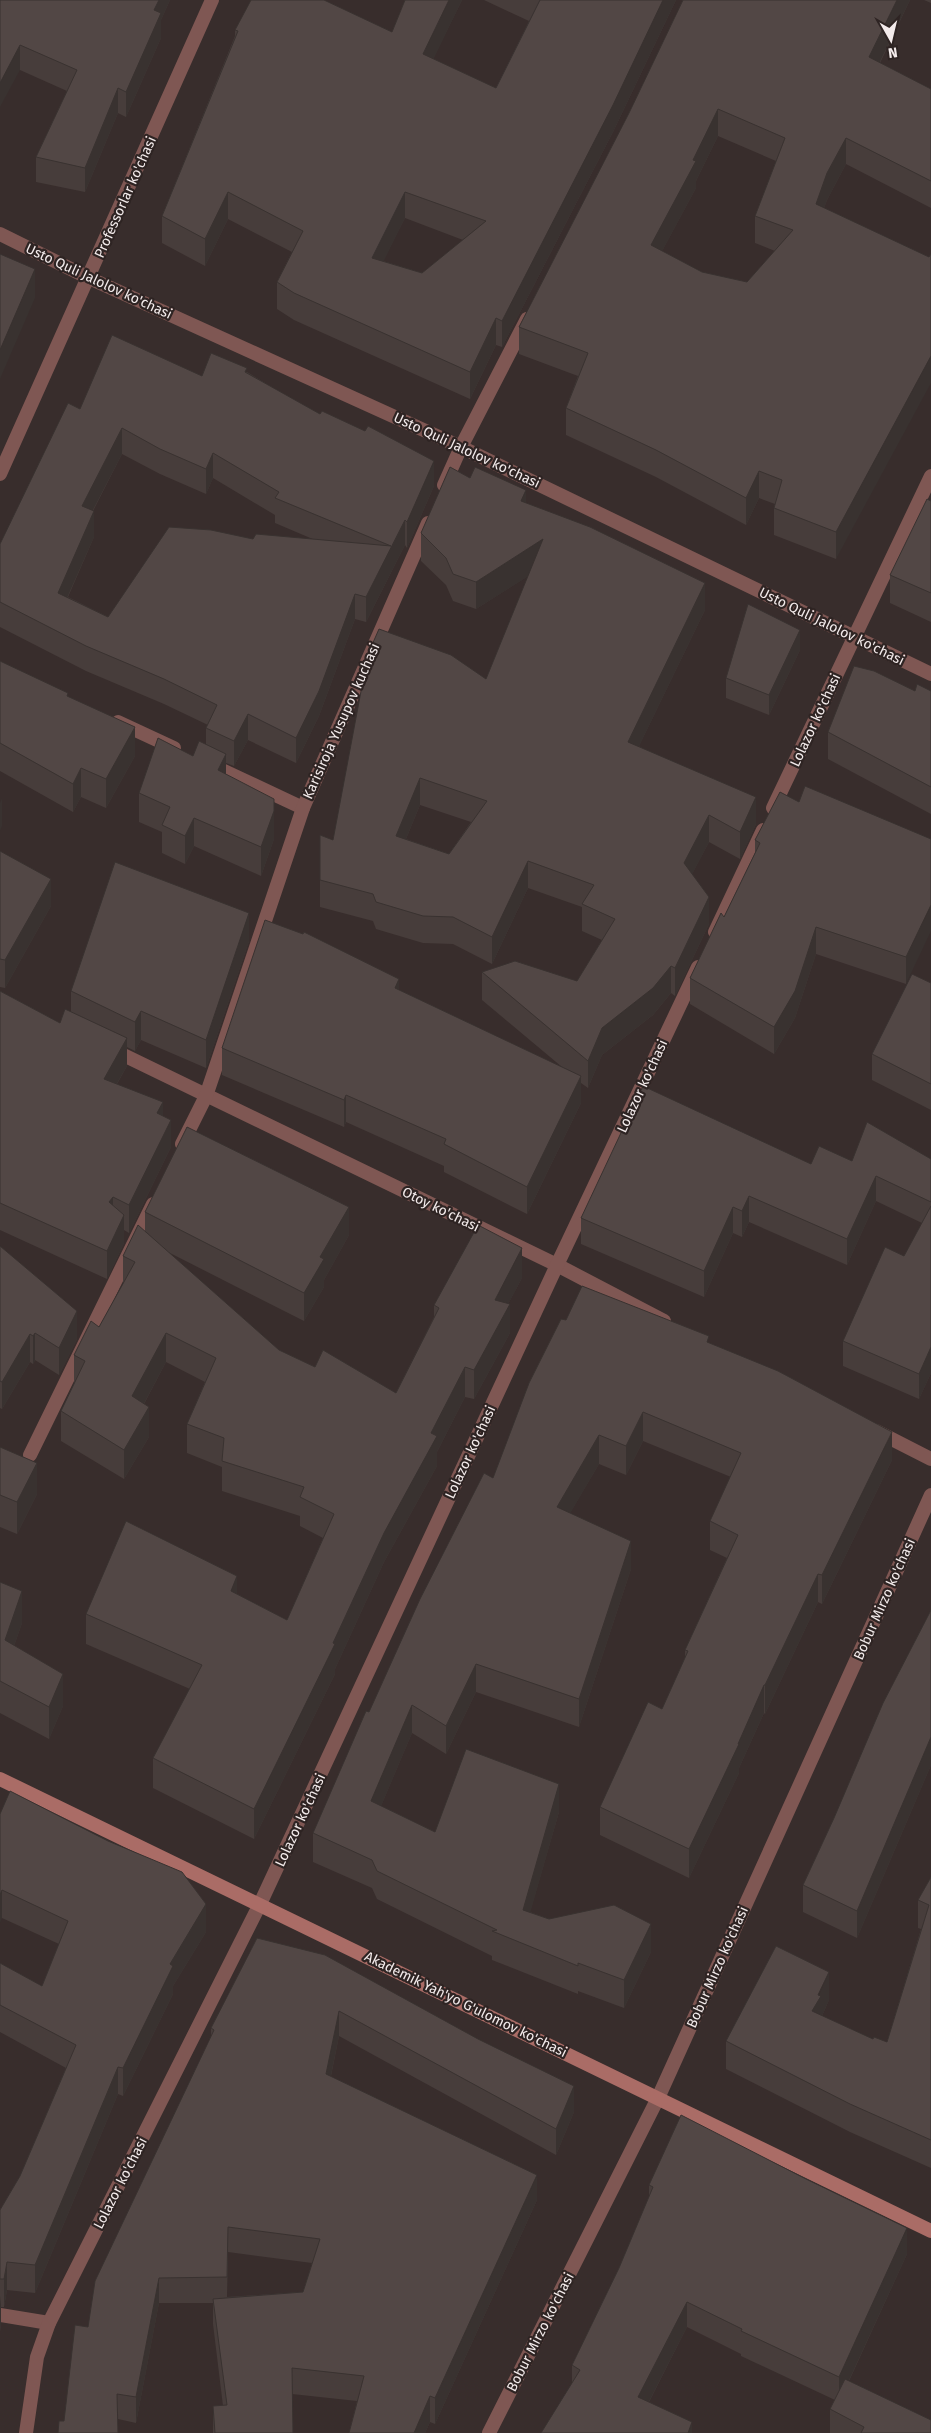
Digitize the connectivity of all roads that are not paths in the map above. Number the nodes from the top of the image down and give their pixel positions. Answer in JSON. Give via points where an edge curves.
{"nodes":[{"id":1,"x":212,"y":0,"type":"edge"},
{"id":2,"x":0,"y":234,"type":"edge"},
{"id":3,"x":90,"y":278,"type":"junction"},
{"id":4,"x":534,"y":305,"type":"edge"},
{"id":5,"x":461,"y":446,"type":"junction"},
{"id":6,"x":0,"y":474,"type":"edge"},
{"id":7,"x":931,"y":476,"type":"edge"},
{"id":8,"x":855,"y":636,"type":"junction"},
{"id":9,"x":931,"y":674,"type":"edge"},
{"id":10,"x":107,"y":716,"type":"edge"},
{"id":11,"x":303,"y":808,"type":"junction"},
{"id":12,"x":98,"y":1043,"type":"edge"},
{"id":13,"x":206,"y":1096,"type":"junction"},
{"id":14,"x":175,"y":1159,"type":"edge"},
{"id":15,"x":158,"y":1195,"type":"edge"},
{"id":16,"x":557,"y":1265,"type":"junction"},
{"id":17,"x":679,"y":1328,"type":"edge"},
{"id":18,"x":861,"y":1423,"type":"edge"},
{"id":19,"x":30,"y":1455,"type":"dead end"},
{"id":20,"x":931,"y":1459,"type":"edge"},
{"id":21,"x":931,"y":1496,"type":"edge"},
{"id":22,"x":0,"y":1779,"type":"edge"},
{"id":23,"x":260,"y":1904,"type":"junction"},
{"id":24,"x":658,"y":2098,"type":"junction"},
{"id":25,"x":931,"y":2231,"type":"edge"},
{"id":26,"x":0,"y":2315,"type":"edge"},
{"id":27,"x":50,"y":2323,"type":"junction"},
{"id":28,"x":26,"y":2433,"type":"edge"},
{"id":29,"x":489,"y":2433,"type":"edge"}],
"edges":[{"from":1,"to":3,"type":"street","name":"Professorlar ko'chasi"},
{"from":2,"to":3,"type":"street","name":"Usto Quli Jalolov ko'chasi"},
{"from":3,"to":5,"type":"street","name":"Usto Quli Jalolov ko'chasi"},
{"from":3,"to":6,"type":"street","name":"Professorlar ko'chasi"},
{"from":4,"to":5,"type":"street","name":"Karisiroja Yusupov kuchasi"},
{"from":5,"to":8,"type":"street","name":"Usto Quli Jalolov ko'chasi"},
{"from":5,"to":11,"type":"street","name":"Karisiroja Yusupov kuchasi"},
{"from":7,"to":8,"type":"street","name":"Lolazor ko'chasi"},
{"from":8,"to":9,"type":"street","name":"Usto Quli Jalolov ko'chasi"},
{"from":8,"to":16,"type":"street","name":"Lolazor ko'chasi"},
{"from":10,"to":11,"type":"street"},
{"from":11,"to":13,"type":"street","name":"Karisiroja Yusupov kuchasi"},
{"from":12,"to":13,"type":"street","name":"Otoy ko'chasi"},
{"from":13,"to":14,"type":"street","name":"Karisiroja Yusupov kuchasi"},
{"from":13,"to":16,"type":"street","name":"Otoy ko'chasi"},
{"from":15,"to":19,"type":"street"},
{"from":16,"to":17,"type":"street","name":"Otoy ko'chasi"},
{"from":16,"to":23,"type":"street","name":"Lolazor ko'chasi"},
{"from":18,"to":20,"type":"street"},
{"from":21,"to":24,"type":"street","name":"Bobur Mirzo ko'chasi"},
{"from":22,"to":23,"type":"main road","name":"Akademik Yah'yo G'ulomov ko'chasi"},
{"from":23,"to":24,"type":"main road","name":"Akademik Yah'yo G'ulomov ko'chasi"},
{"from":23,"to":27,"type":"street","name":"Lolazor ko'chasi"},
{"from":24,"to":25,"type":"main road","name":"Akademik Yah'yo G'ulomov ko'chasi"},
{"from":24,"to":29,"type":"street","name":"Bobur Mirzo ko'chasi"},
{"from":26,"to":27,"type":"street"},
{"from":27,"to":28,"type":"street","name":"Lolazor ko'chasi","via":[[37,2357]]}]}
